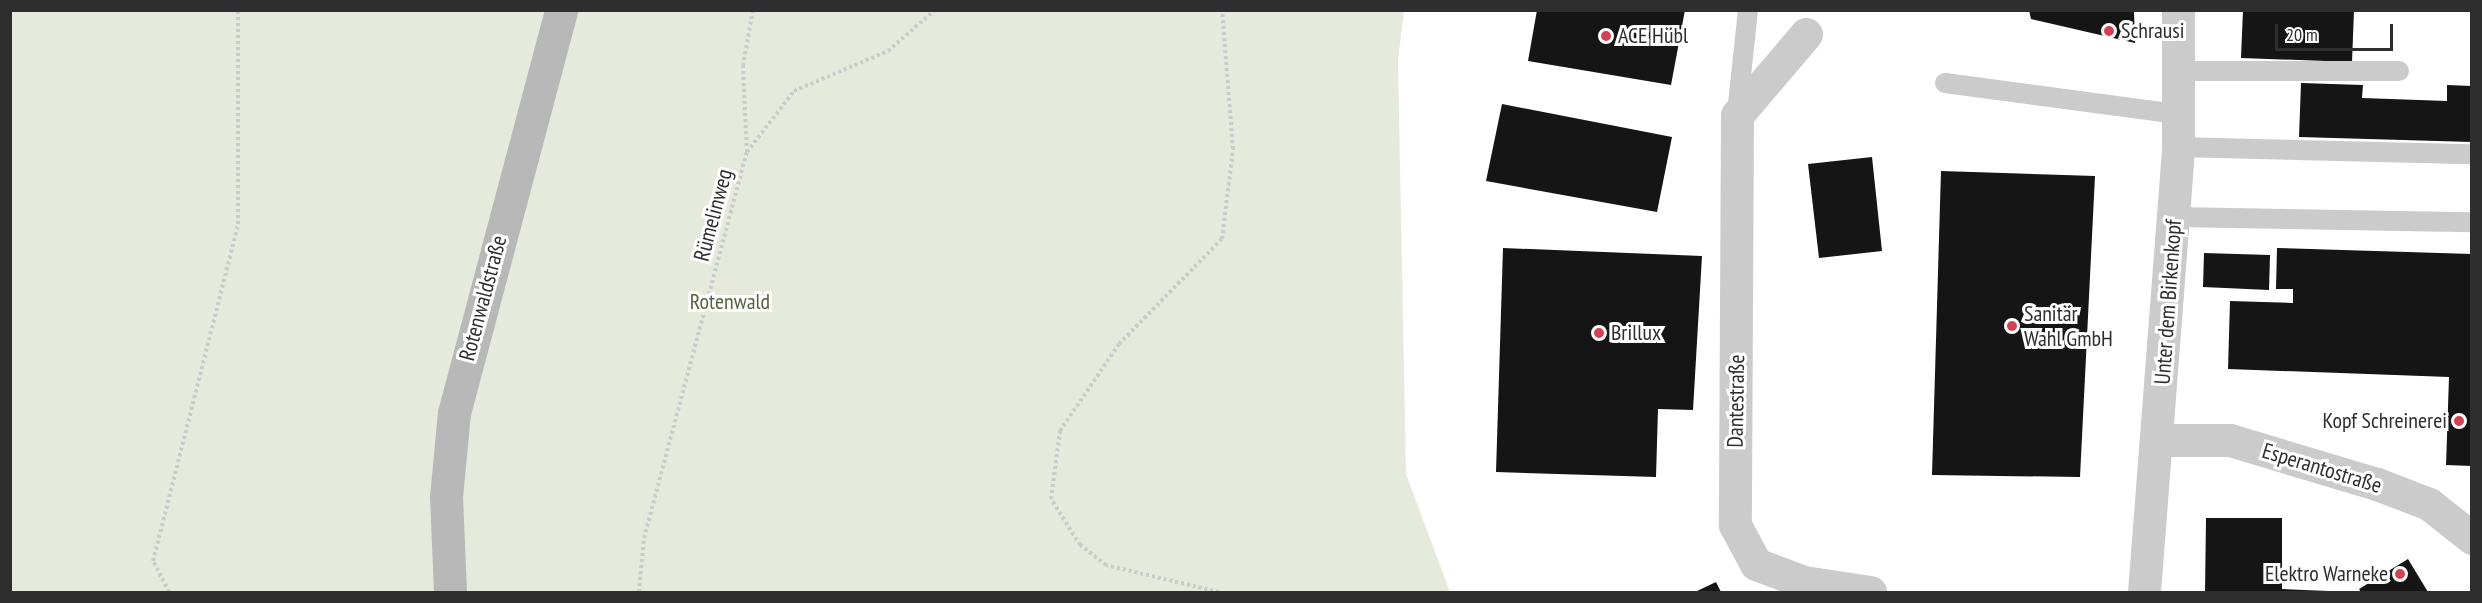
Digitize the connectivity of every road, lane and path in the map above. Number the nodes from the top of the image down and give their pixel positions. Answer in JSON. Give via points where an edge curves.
{"nodes":[{"id":1,"x":238,"y":10,"type":"edge"},
{"id":2,"x":561,"y":10,"type":"edge"},
{"id":3,"x":753,"y":10,"type":"edge"},
{"id":4,"x":935,"y":10,"type":"edge"},
{"id":5,"x":1222,"y":10,"type":"edge"},
{"id":6,"x":1748,"y":10,"type":"edge"},
{"id":7,"x":2178,"y":10,"type":"edge"},
{"id":8,"x":1806,"y":34,"type":"dead end"},
{"id":9,"x":2178,"y":71,"type":"junction"},
{"id":10,"x":2399,"y":71,"type":"dead end"},
{"id":11,"x":1945,"y":82,"type":"dead end"},
{"id":12,"x":2178,"y":114,"type":"junction"},
{"id":13,"x":1737,"y":115,"type":"junction"},
{"id":14,"x":2178,"y":147,"type":"junction"},
{"id":15,"x":747,"y":152,"type":"junction"},
{"id":16,"x":2472,"y":154,"type":"edge"},
{"id":17,"x":2174,"y":218,"type":"junction"},
{"id":18,"x":2472,"y":222,"type":"edge"},
{"id":19,"x":2159,"y":440,"type":"junction"},
{"id":20,"x":2470,"y":533,"type":"edge"},
{"id":21,"x":169,"y":592,"type":"edge"},
{"id":22,"x":450,"y":592,"type":"edge"},
{"id":23,"x":639,"y":592,"type":"edge"},
{"id":24,"x":1219,"y":592,"type":"edge"},
{"id":25,"x":1870,"y":592,"type":"edge"},
{"id":26,"x":2144,"y":592,"type":"edge"}],
"edges":[{"from":1,"to":21,"type":"path","via":[[238,224],[153,561]]},
{"from":2,"to":22,"type":"main road","name":"Rotenwaldstraße","via":[[454,413],[446,497]]},
{"from":3,"to":15,"type":"path","via":[[743,66]]},
{"from":4,"to":15,"type":"path","name":"Rümelinweg","via":[[888,51],[794,91]]},
{"from":5,"to":24,"type":"path","via":[[1233,149],[1222,239],[1119,344],[1060,431],[1051,499],[1080,544],[1107,565]]},
{"from":6,"to":13,"type":"lane","name":"Dantestraße"},
{"from":7,"to":9,"type":"street","name":"Unter dem Birkenkopf"},
{"from":8,"to":13,"type":"street"},
{"from":9,"to":10,"type":"lane"},
{"from":9,"to":12,"type":"street","name":"Unter dem Birkenkopf"},
{"from":11,"to":12,"type":"lane"},
{"from":12,"to":14,"type":"street","name":"Unter dem Birkenkopf"},
{"from":13,"to":25,"type":"street","name":"Dantestraße","via":[[1736,525],[1756,564],[1804,582]]},
{"from":14,"to":16,"type":"lane"},
{"from":14,"to":17,"type":"street","name":"Unter dem Birkenkopf"},
{"from":15,"to":23,"type":"path","name":"Rümelinweg","via":[[644,538]]},
{"from":17,"to":18,"type":"lane"},
{"from":17,"to":19,"type":"street","name":"Unter dem Birkenkopf"},
{"from":19,"to":20,"type":"street","name":"Esperantostraße","via":[[2230,440],[2377,484],[2429,504]]},
{"from":19,"to":26,"type":"street","name":"Unter dem Birkenkopf"}]}
